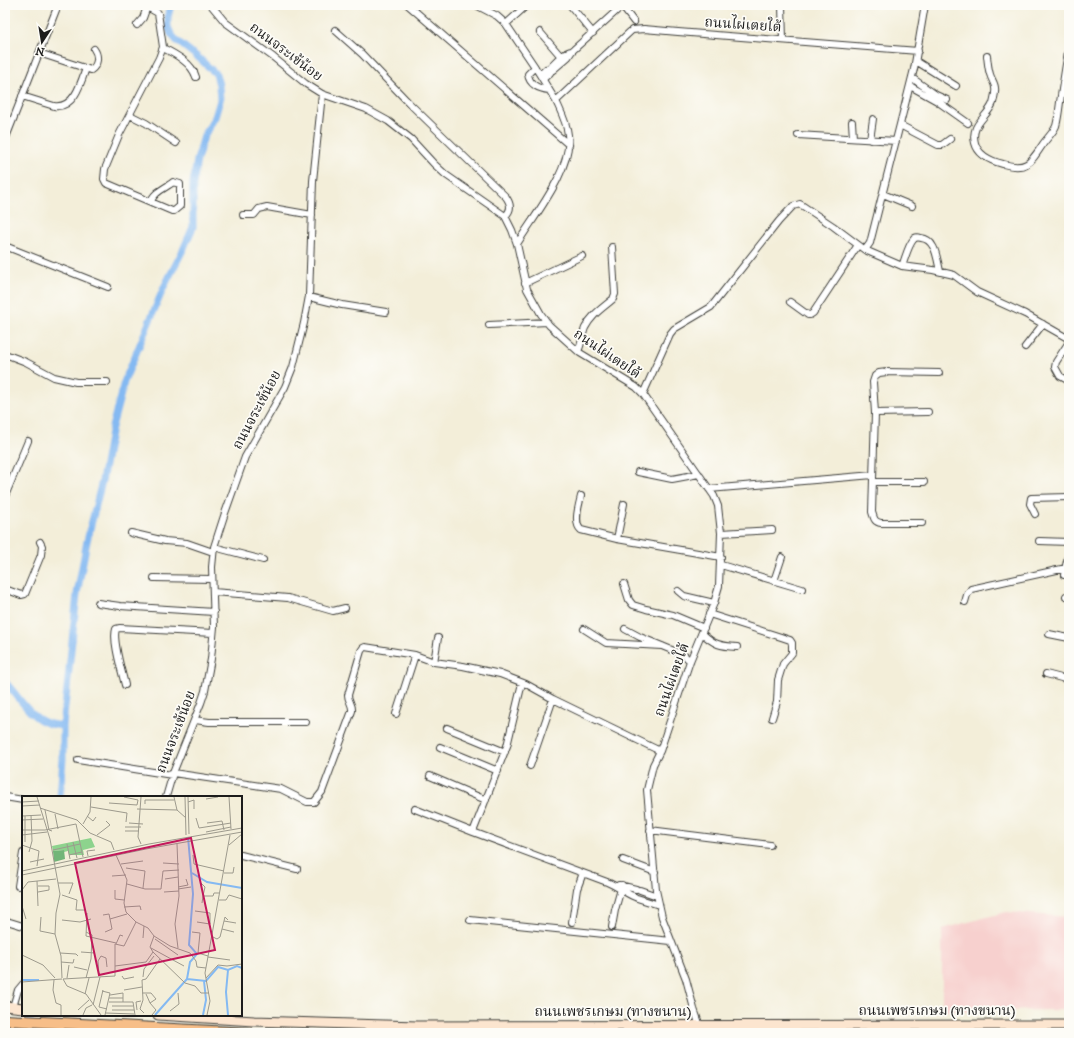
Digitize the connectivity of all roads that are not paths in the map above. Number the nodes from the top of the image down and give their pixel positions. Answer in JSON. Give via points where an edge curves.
{"nodes":[{"id":1,"x":58,"y":5,"type":"edge"},
{"id":2,"x":211,"y":5,"type":"edge"},
{"id":3,"x":408,"y":5,"type":"edge"},
{"id":4,"x":476,"y":5,"type":"edge"},
{"id":5,"x":527,"y":5,"type":"edge"},
{"id":6,"x":570,"y":5,"type":"edge"},
{"id":7,"x":622,"y":5,"type":"edge"},
{"id":8,"x":782,"y":5,"type":"edge"},
{"id":9,"x":925,"y":5,"type":"edge"},
{"id":10,"x":146,"y":6,"type":"edge"},
{"id":11,"x":634,"y":22,"type":"dead end"},
{"id":12,"x":506,"y":24,"type":"junction"},
{"id":13,"x":137,"y":25,"type":"dead end"},
{"id":14,"x":335,"y":30,"type":"dead end"},
{"id":15,"x":540,"y":32,"type":"dead end"},
{"id":16,"x":593,"y":33,"type":"junction"},
{"id":17,"x":783,"y":40,"type":"junction"},
{"id":18,"x":1069,"y":45,"type":"edge"},
{"id":19,"x":163,"y":48,"type":"junction"},
{"id":20,"x":94,"y":49,"type":"dead end"},
{"id":21,"x":918,"y":51,"type":"junction"},
{"id":22,"x":39,"y":53,"type":"junction"},
{"id":23,"x":987,"y":56,"type":"dead end"},
{"id":24,"x":563,"y":58,"type":"junction"},
{"id":25,"x":916,"y":61,"type":"junction"},
{"id":26,"x":535,"y":67,"type":"junction"},
{"id":27,"x":86,"y":68,"type":"junction"},
{"id":28,"x":196,"y":77,"type":"dead end"},
{"id":29,"x":541,"y":77,"type":"junction"},
{"id":30,"x":912,"y":78,"type":"junction"},
{"id":31,"x":910,"y":86,"type":"junction"},
{"id":32,"x":956,"y":86,"type":"dead end"},
{"id":33,"x":549,"y":90,"type":"junction"},
{"id":34,"x":322,"y":94,"type":"junction"},
{"id":35,"x":22,"y":96,"type":"junction"},
{"id":36,"x":947,"y":100,"type":"dead end"},
{"id":37,"x":556,"y":101,"type":"junction"},
{"id":38,"x":130,"y":115,"type":"junction"},
{"id":39,"x":873,"y":118,"type":"dead end"},
{"id":40,"x":852,"y":122,"type":"dead end"},
{"id":41,"x":968,"y":123,"type":"dead end"},
{"id":42,"x":900,"y":125,"type":"junction"},
{"id":43,"x":798,"y":135,"type":"dead end"},
{"id":44,"x":6,"y":137,"type":"edge"},
{"id":45,"x":853,"y":138,"type":"junction"},
{"id":46,"x":950,"y":139,"type":"dead end"},
{"id":47,"x":870,"y":140,"type":"junction"},
{"id":48,"x":896,"y":141,"type":"junction"},
{"id":49,"x":176,"y":143,"type":"dead end"},
{"id":50,"x":569,"y":145,"type":"junction"},
{"id":51,"x":883,"y":194,"type":"junction"},
{"id":52,"x":151,"y":202,"type":"junction"},
{"id":53,"x":912,"y":206,"type":"dead end"},
{"id":54,"x":243,"y":215,"type":"dead end"},
{"id":55,"x":312,"y":215,"type":"junction"},
{"id":56,"x":505,"y":216,"type":"junction"},
{"id":57,"x":517,"y":244,"type":"junction"},
{"id":58,"x":858,"y":245,"type":"junction"},
{"id":59,"x":5,"y":246,"type":"edge"},
{"id":60,"x":612,"y":247,"type":"dead end"},
{"id":61,"x":865,"y":250,"type":"junction"},
{"id":62,"x":582,"y":256,"type":"dead end"},
{"id":63,"x":902,"y":266,"type":"junction"},
{"id":64,"x":940,"y":271,"type":"junction"},
{"id":65,"x":525,"y":283,"type":"junction"},
{"id":66,"x":108,"y":287,"type":"dead end"},
{"id":67,"x":309,"y":297,"type":"junction"},
{"id":68,"x":790,"y":302,"type":"dead end"},
{"id":69,"x":386,"y":312,"type":"dead end"},
{"id":70,"x":547,"y":322,"type":"junction"},
{"id":71,"x":489,"y":324,"type":"dead end"},
{"id":72,"x":1043,"y":324,"type":"junction"},
{"id":73,"x":1069,"y":341,"type":"edge"},
{"id":74,"x":1025,"y":347,"type":"dead end"},
{"id":75,"x":578,"y":351,"type":"junction"},
{"id":76,"x":5,"y":354,"type":"edge"},
{"id":77,"x":939,"y":373,"type":"dead end"},
{"id":78,"x":1069,"y":381,"type":"edge"},
{"id":79,"x":106,"y":382,"type":"dead end"},
{"id":80,"x":643,"y":394,"type":"junction"},
{"id":81,"x":928,"y":412,"type":"dead end"},
{"id":82,"x":875,"y":413,"type":"junction"},
{"id":83,"x":28,"y":441,"type":"dead end"},
{"id":84,"x":638,"y":472,"type":"dead end"},
{"id":85,"x":698,"y":474,"type":"junction"},
{"id":86,"x":873,"y":478,"type":"junction"},
{"id":87,"x":924,"y":482,"type":"dead end"},
{"id":88,"x":709,"y":489,"type":"junction"},
{"id":89,"x":5,"y":496,"type":"edge"},
{"id":90,"x":581,"y":496,"type":"dead end"},
{"id":91,"x":1069,"y":497,"type":"edge"},
{"id":92,"x":624,"y":504,"type":"dead end"},
{"id":93,"x":1035,"y":514,"type":"dead end"},
{"id":94,"x":922,"y":523,"type":"dead end"},
{"id":95,"x":772,"y":530,"type":"dead end"},
{"id":96,"x":131,"y":533,"type":"dead end"},
{"id":97,"x":721,"y":533,"type":"junction"},
{"id":98,"x":617,"y":540,"type":"junction"},
{"id":99,"x":1039,"y":541,"type":"dead end"},
{"id":100,"x":40,"y":542,"type":"dead end"},
{"id":101,"x":1069,"y":542,"type":"edge"},
{"id":102,"x":214,"y":549,"type":"junction"},
{"id":103,"x":1069,"y":551,"type":"edge"},
{"id":104,"x":721,"y":557,"type":"junction"},
{"id":105,"x":782,"y":557,"type":"dead end"},
{"id":106,"x":263,"y":560,"type":"dead end"},
{"id":107,"x":721,"y":565,"type":"junction"},
{"id":108,"x":1066,"y":568,"type":"junction"},
{"id":109,"x":1064,"y":575,"type":"dead end"},
{"id":110,"x":154,"y":578,"type":"dead end"},
{"id":111,"x":212,"y":579,"type":"junction"},
{"id":112,"x":774,"y":581,"type":"junction"},
{"id":113,"x":624,"y":584,"type":"dead end"},
{"id":114,"x":5,"y":590,"type":"edge"},
{"id":115,"x":802,"y":590,"type":"dead end"},
{"id":116,"x":678,"y":591,"type":"dead end"},
{"id":117,"x":213,"y":592,"type":"junction"},
{"id":118,"x":965,"y":602,"type":"dead end"},
{"id":119,"x":98,"y":603,"type":"dead end"},
{"id":120,"x":714,"y":603,"type":"junction"},
{"id":121,"x":345,"y":608,"type":"dead end"},
{"id":122,"x":214,"y":612,"type":"junction"},
{"id":123,"x":709,"y":614,"type":"junction"},
{"id":124,"x":584,"y":629,"type":"dead end"},
{"id":125,"x":625,"y":629,"type":"dead end"},
{"id":126,"x":703,"y":630,"type":"junction"},
{"id":127,"x":213,"y":633,"type":"junction"},
{"id":128,"x":1048,"y":634,"type":"dead end"},
{"id":129,"x":438,"y":638,"type":"dead end"},
{"id":130,"x":1069,"y":638,"type":"edge"},
{"id":131,"x":662,"y":646,"type":"junction"},
{"id":132,"x":737,"y":647,"type":"dead end"},
{"id":133,"x":415,"y":654,"type":"junction"},
{"id":134,"x":690,"y":661,"type":"junction"},
{"id":135,"x":434,"y":662,"type":"junction"},
{"id":136,"x":1046,"y":674,"type":"dead end"},
{"id":137,"x":1069,"y":680,"type":"edge"},
{"id":138,"x":522,"y":683,"type":"junction"},
{"id":139,"x":125,"y":685,"type":"dead end"},
{"id":140,"x":553,"y":699,"type":"junction"},
{"id":141,"x":396,"y":714,"type":"dead end"},
{"id":142,"x":772,"y":718,"type":"dead end"},
{"id":143,"x":194,"y":720,"type":"junction"},
{"id":144,"x":306,"y":722,"type":"dead end"},
{"id":145,"x":446,"y":728,"type":"dead end"},
{"id":146,"x":440,"y":747,"type":"dead end"},
{"id":147,"x":660,"y":751,"type":"junction"},
{"id":148,"x":505,"y":752,"type":"junction"},
{"id":149,"x":78,"y":760,"type":"dead end"},
{"id":150,"x":530,"y":766,"type":"dead end"},
{"id":151,"x":498,"y":771,"type":"junction"},
{"id":152,"x":172,"y":774,"type":"junction"},
{"id":153,"x":430,"y":776,"type":"dead end"},
{"id":154,"x":166,"y":796,"type":"edge"},
{"id":155,"x":5,"y":797,"type":"edge"},
{"id":156,"x":22,"y":800,"type":"edge"},
{"id":157,"x":486,"y":800,"type":"junction"},
{"id":158,"x":415,"y":809,"type":"dead end"},
{"id":159,"x":650,"y":830,"type":"junction"},
{"id":160,"x":473,"y":832,"type":"junction"},
{"id":161,"x":770,"y":845,"type":"dead end"},
{"id":162,"x":242,"y":855,"type":"edge"},
{"id":163,"x":22,"y":859,"type":"edge"},
{"id":164,"x":623,"y":860,"type":"dead end"},
{"id":165,"x":297,"y":870,"type":"dead end"},
{"id":166,"x":655,"y":872,"type":"junction"},
{"id":167,"x":583,"y":873,"type":"junction"},
{"id":168,"x":18,"y":886,"type":"dead end"},
{"id":169,"x":619,"y":887,"type":"junction"},
{"id":170,"x":657,"y":896,"type":"junction"},
{"id":171,"x":659,"y":905,"type":"junction"},
{"id":172,"x":470,"y":920,"type":"dead end"},
{"id":173,"x":10,"y":922,"type":"dead end"},
{"id":174,"x":572,"y":922,"type":"dead end"},
{"id":175,"x":22,"y":926,"type":"edge"},
{"id":176,"x":612,"y":927,"type":"dead end"},
{"id":177,"x":671,"y":941,"type":"junction"},
{"id":178,"x":22,"y":985,"type":"edge"},
{"id":179,"x":15,"y":1007,"type":"edge"},
{"id":180,"x":174,"y":1016,"type":"edge"},
{"id":181,"x":5,"y":1020,"type":"edge"},
{"id":182,"x":1069,"y":1025,"type":"edge"},
{"id":183,"x":700,"y":1026,"type":"junction"},
{"id":184,"x":250,"y":1033,"type":"edge"}],
"edges":[{"from":1,"to":22,"type":"street"},
{"from":2,"to":34,"type":"street","name":"ถนนจระเข้น้อย","via":[[225,22]]},
{"from":3,"to":50,"type":"street"},
{"from":4,"to":12,"type":"street"},
{"from":5,"to":12,"type":"street"},
{"from":6,"to":16,"type":"street"},
{"from":7,"to":11,"type":"street"},
{"from":7,"to":16,"type":"street"},
{"from":8,"to":17,"type":"street"},
{"from":9,"to":21,"type":"street"},
{"from":10,"to":13,"type":"street","via":[[143,18]]},
{"from":10,"to":19,"type":"street","via":[[158,13]]},
{"from":12,"to":26,"type":"street"},
{"from":14,"to":56,"type":"street","via":[[506,197],[510,209]]},
{"from":15,"to":24,"type":"street"},
{"from":16,"to":24,"type":"street","via":[[572,51],[568,51]]},
{"from":17,"to":21,"type":"street","name":"ถนนไผ่เตยใต้"},
{"from":17,"to":37,"type":"street","name":"ถนนไผ่เตยใต้","via":[[632,30]]},
{"from":18,"to":23,"type":"street","via":[[1056,126],[1033,160],[1028,164],[1014,167],[988,158],[981,153],[975,142],[974,136],[979,121],[991,107],[995,93]]},
{"from":19,"to":28,"type":"street","via":[[190,67]]},
{"from":19,"to":38,"type":"street"},
{"from":20,"to":27,"type":"street","via":[[98,58],[94,68]]},
{"from":21,"to":25,"type":"street"},
{"from":22,"to":27,"type":"street"},
{"from":22,"to":35,"type":"street"},
{"from":24,"to":29,"type":"street"},
{"from":25,"to":30,"type":"street"},
{"from":25,"to":32,"type":"street"},
{"from":26,"to":29,"type":"street"},
{"from":26,"to":33,"type":"street","via":[[528,74],[531,83]]},
{"from":27,"to":35,"type":"street","via":[[79,89],[64,105],[54,106]]},
{"from":29,"to":33,"type":"street"},
{"from":30,"to":31,"type":"street"},
{"from":30,"to":36,"type":"street"},
{"from":31,"to":41,"type":"street"},
{"from":31,"to":42,"type":"street"},
{"from":33,"to":37,"type":"street"},
{"from":34,"to":55,"type":"street","name":"ถนนจระเข้น้อย"},
{"from":34,"to":56,"type":"street","via":[[366,109],[388,120],[411,139],[446,175]]},
{"from":35,"to":44,"type":"street"},
{"from":37,"to":50,"type":"street","via":[[568,129]]},
{"from":38,"to":49,"type":"street"},
{"from":38,"to":52,"type":"street","via":[[105,169],[105,181]]},
{"from":39,"to":47,"type":"street"},
{"from":40,"to":45,"type":"street"},
{"from":42,"to":46,"type":"street","via":[[938,144],[942,145]]},
{"from":42,"to":48,"type":"street"},
{"from":43,"to":45,"type":"street"},
{"from":45,"to":47,"type":"street"},
{"from":47,"to":48,"type":"street"},
{"from":48,"to":51,"type":"street"},
{"from":50,"to":57,"type":"street","via":[[557,181]]},
{"from":51,"to":53,"type":"street"},
{"from":51,"to":61,"type":"street","via":[[871,240]]},
{"from":52,"to":52,"type":"street","via":[[161,189],[173,182],[180,184],[179,208],[172,211]]},
{"from":54,"to":55,"type":"street","via":[[254,215],[267,207]]},
{"from":55,"to":67,"type":"street","name":"ถนนจระเข้น้อย"},
{"from":56,"to":57,"type":"street","name":"ถนนไผ่เตยใต้"},
{"from":57,"to":65,"type":"street","name":"ถนนไผ่เตยใต้"},
{"from":58,"to":61,"type":"street"},
{"from":58,"to":68,"type":"street","via":[[813,313],[808,315]]},
{"from":58,"to":80,"type":"street","via":[[814,212],[800,204],[793,206],[710,308],[674,329],[670,334]]},
{"from":59,"to":66,"type":"street"},
{"from":60,"to":75,"type":"street","via":[[614,299],[601,307],[589,322]]},
{"from":61,"to":63,"type":"street"},
{"from":62,"to":65,"type":"street"},
{"from":63,"to":64,"type":"street"},
{"from":63,"to":64,"type":"street","via":[[912,240],[924,238],[934,247]]},
{"from":64,"to":72,"type":"street","via":[[954,275],[977,292]]},
{"from":65,"to":70,"type":"street","name":"ถนนไผ่เตยใต้"},
{"from":67,"to":69,"type":"street"},
{"from":67,"to":102,"type":"street","name":"ถนนจระเข้น้อย","via":[[286,387],[245,457]]},
{"from":70,"to":71,"type":"street"},
{"from":70,"to":75,"type":"street","name":"ถนนไผ่เตยใต้"},
{"from":72,"to":73,"type":"street"},
{"from":72,"to":74,"type":"street"},
{"from":73,"to":78,"type":"street","via":[[1055,367],[1060,376]]},
{"from":75,"to":80,"type":"street","name":"ถนนไผ่เตยใต้"},
{"from":76,"to":79,"type":"street","via":[[54,377],[76,382]]},
{"from":77,"to":82,"type":"street","via":[[879,373],[873,382]]},
{"from":80,"to":85,"type":"street","name":"ถนนไผ่เตยใต้"},
{"from":81,"to":82,"type":"street"},
{"from":82,"to":86,"type":"street"},
{"from":83,"to":89,"type":"street"},
{"from":84,"to":85,"type":"street","via":[[672,479]]},
{"from":85,"to":88,"type":"street","name":"ถนนไผ่เตยใต้"},
{"from":86,"to":87,"type":"street"},
{"from":86,"to":88,"type":"street"},
{"from":86,"to":94,"type":"street","via":[[872,512],[877,522]]},
{"from":88,"to":97,"type":"street","name":"ถนนไผ่เตยใต้","via":[[718,506]]},
{"from":90,"to":98,"type":"street","via":[[577,516],[578,527]]},
{"from":91,"to":93,"type":"street","via":[[1031,498],[1030,504]]},
{"from":92,"to":98,"type":"street"},
{"from":95,"to":97,"type":"street"},
{"from":96,"to":102,"type":"street"},
{"from":97,"to":104,"type":"street","name":"ถนนไผ่เตยใต้"},
{"from":98,"to":104,"type":"street"},
{"from":99,"to":101,"type":"street"},
{"from":100,"to":114,"type":"street","via":[[41,555],[25,594]]},
{"from":102,"to":106,"type":"street"},
{"from":102,"to":111,"type":"street","name":"ถนนจระเข้น้อย"},
{"from":103,"to":108,"type":"street"},
{"from":104,"to":107,"type":"street","name":"ถนนไผ่เตยใต้"},
{"from":105,"to":112,"type":"street"},
{"from":107,"to":112,"type":"street"},
{"from":107,"to":120,"type":"street","name":"ถนนไผ่เตยใต้"},
{"from":108,"to":109,"type":"street"},
{"from":108,"to":118,"type":"street","via":[[971,589]]},
{"from":110,"to":111,"type":"street"},
{"from":111,"to":117,"type":"street","name":"ถนนจระเข้น้อย"},
{"from":112,"to":115,"type":"street"},
{"from":113,"to":126,"type":"street","via":[[633,605],[673,615]]},
{"from":116,"to":120,"type":"street","via":[[684,596]]},
{"from":117,"to":121,"type":"street","via":[[288,598],[333,612]]},
{"from":117,"to":122,"type":"street","name":"ถนนจระเข้น้อย"},
{"from":119,"to":122,"type":"street"},
{"from":120,"to":123,"type":"street","name":"ถนนไผ่เตยใต้"},
{"from":122,"to":127,"type":"street","name":"ถนนจระเข้น้อย"},
{"from":123,"to":126,"type":"street","name":"ถนนไผ่เตยใต้"},
{"from":123,"to":142,"type":"street","via":[[781,636],[792,642],[792,653],[783,664],[778,680],[778,702]]},
{"from":124,"to":131,"type":"street","via":[[606,643]]},
{"from":125,"to":131,"type":"street"},
{"from":126,"to":132,"type":"street","via":[[710,641],[716,644]]},
{"from":126,"to":134,"type":"street","name":"ถนนไผ่เตยใต้"},
{"from":127,"to":139,"type":"street","via":[[116,629],[116,645]]},
{"from":127,"to":143,"type":"street","name":"ถนนจระเข้น้อย","via":[[205,691]]},
{"from":128,"to":130,"type":"street"},
{"from":129,"to":135,"type":"street"},
{"from":131,"to":134,"type":"street","via":[[685,656]]},
{"from":133,"to":135,"type":"street"},
{"from":133,"to":141,"type":"street"},
{"from":133,"to":152,"type":"street","via":[[363,648],[348,695],[352,712],[322,792],[314,802],[308,802],[281,789]]},
{"from":134,"to":147,"type":"street","name":"ถนนไผ่เตยใต้"},
{"from":135,"to":138,"type":"street","via":[[486,671]]},
{"from":136,"to":137,"type":"street"},
{"from":138,"to":140,"type":"street"},
{"from":138,"to":148,"type":"street"},
{"from":140,"to":147,"type":"street"},
{"from":140,"to":150,"type":"street"},
{"from":143,"to":144,"type":"street"},
{"from":143,"to":152,"type":"street","name":"ถนนจระเข้น้อย"},
{"from":145,"to":148,"type":"street"},
{"from":146,"to":151,"type":"street"},
{"from":147,"to":159,"type":"street","name":"ถนนไผ่เตยใต้","via":[[653,765],[648,790]]},
{"from":148,"to":151,"type":"street"},
{"from":149,"to":152,"type":"street"},
{"from":151,"to":157,"type":"street"},
{"from":152,"to":154,"type":"street","name":"ถนนจระเข้น้อย"},
{"from":153,"to":157,"type":"street"},
{"from":155,"to":156,"type":"street"},
{"from":157,"to":160,"type":"street"},
{"from":158,"to":160,"type":"street"},
{"from":159,"to":161,"type":"street"},
{"from":159,"to":166,"type":"street","name":"ถนนไผ่เตยใต้"},
{"from":160,"to":167,"type":"street"},
{"from":162,"to":165,"type":"street"},
{"from":163,"to":168,"type":"street"},
{"from":164,"to":166,"type":"street"},
{"from":166,"to":170,"type":"street","name":"ถนนไผ่เตยใต้"},
{"from":167,"to":169,"type":"street"},
{"from":167,"to":174,"type":"street","via":[[576,893]]},
{"from":169,"to":170,"type":"street"},
{"from":169,"to":171,"type":"street","via":[[636,898]]},
{"from":169,"to":176,"type":"street"},
{"from":170,"to":171,"type":"street","name":"ถนนไผ่เตยใต้"},
{"from":171,"to":177,"type":"street","name":"ถนนไผ่เตยใต้"},
{"from":172,"to":177,"type":"street"},
{"from":173,"to":175,"type":"street"},
{"from":177,"to":183,"type":"street","name":"ถนนไผ่เตยใต้"},
{"from":178,"to":179,"type":"street","via":[[18,990]]},
{"from":180,"to":183,"type":"main road","name":"ถนนเพชรเกษม (ทางขนาน)","via":[[401,1025]]},
{"from":181,"to":184,"type":"highway"},
{"from":182,"to":183,"type":"main road","name":"ถนนเพชรเกษม (ทางขนาน)"}]}
